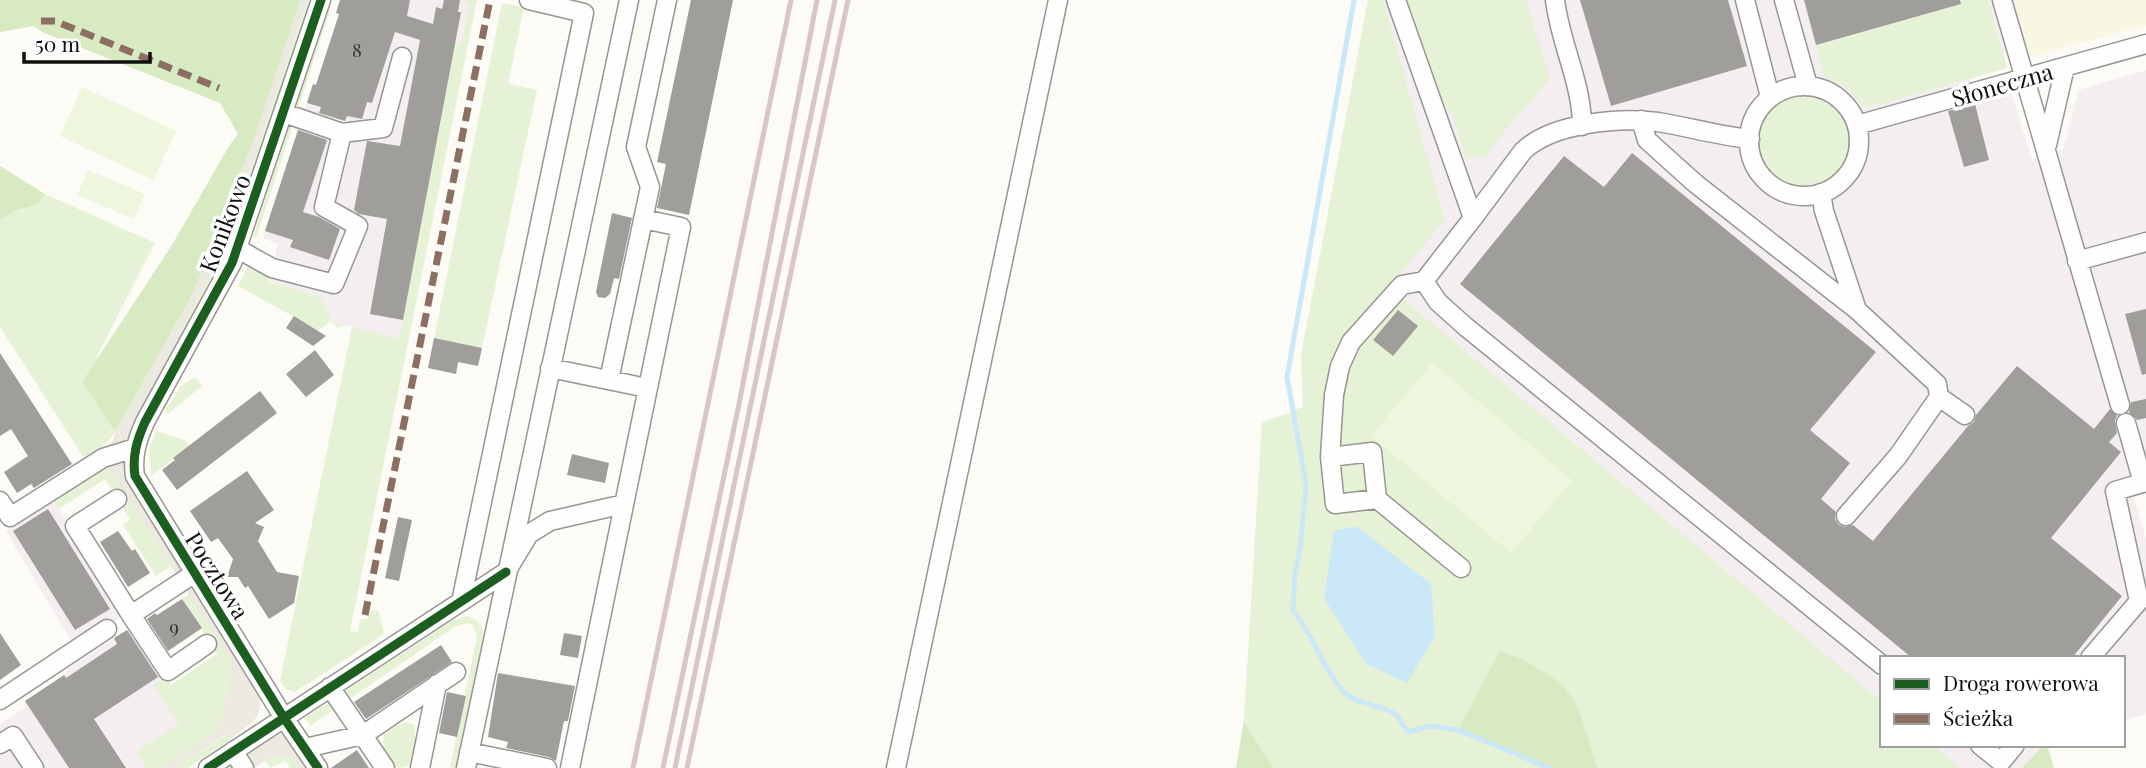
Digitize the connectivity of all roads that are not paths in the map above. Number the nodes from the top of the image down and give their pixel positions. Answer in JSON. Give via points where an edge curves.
{"nodes":[{"id":1,"x":321,"y":0,"type":"edge"},
{"id":2,"x":529,"y":0,"type":"edge"},
{"id":3,"x":628,"y":0,"type":"edge"},
{"id":4,"x":667,"y":0,"type":"edge"},
{"id":5,"x":1059,"y":0,"type":"edge"},
{"id":6,"x":1396,"y":0,"type":"edge"},
{"id":7,"x":1555,"y":0,"type":"edge"},
{"id":8,"x":1745,"y":0,"type":"edge"},
{"id":9,"x":1784,"y":0,"type":"edge"},
{"id":10,"x":2002,"y":0,"type":"edge"},
{"id":11,"x":2146,"y":44,"type":"edge"},
{"id":12,"x":402,"y":57,"type":"dead end"},
{"id":13,"x":2065,"y":66,"type":"junction"},
{"id":14,"x":2025,"y":78,"type":"junction"},
{"id":15,"x":1808,"y":86,"type":"junction"},
{"id":16,"x":1770,"y":97,"type":"junction"},
{"id":17,"x":284,"y":113,"type":"junction"},
{"id":18,"x":1641,"y":120,"type":"junction"},
{"id":19,"x":1857,"y":125,"type":"junction"},
{"id":20,"x":1582,"y":126,"type":"junction"},
{"id":21,"x":342,"y":133,"type":"junction"},
{"id":22,"x":1750,"y":139,"type":"junction"},
{"id":23,"x":2046,"y":149,"type":"junction"},
{"id":24,"x":1821,"y":193,"type":"junction"},
{"id":25,"x":1473,"y":218,"type":"junction"},
{"id":26,"x":643,"y":219,"type":"junction"},
{"id":27,"x":2146,"y":242,"type":"edge"},
{"id":28,"x":238,"y":249,"type":"junction"},
{"id":29,"x":2077,"y":261,"type":"junction"},
{"id":30,"x":1424,"y":281,"type":"junction"},
{"id":31,"x":1857,"y":310,"type":"junction"},
{"id":32,"x":550,"y":368,"type":"junction"},
{"id":33,"x":609,"y":380,"type":"junction"},
{"id":34,"x":648,"y":388,"type":"junction"},
{"id":35,"x":1939,"y":397,"type":"junction"},
{"id":36,"x":1965,"y":415,"type":"dead end"},
{"id":37,"x":135,"y":448,"type":"junction"},
{"id":38,"x":1330,"y":457,"type":"junction"},
{"id":39,"x":2145,"y":482,"type":"edge"},
{"id":40,"x":117,"y":499,"type":"dead end"},
{"id":41,"x":1377,"y":499,"type":"junction"},
{"id":42,"x":0,"y":501,"type":"edge"},
{"id":43,"x":624,"y":504,"type":"junction"},
{"id":44,"x":1846,"y":516,"type":"dead end"},
{"id":45,"x":1461,"y":568,"type":"dead end"},
{"id":46,"x":506,"y":572,"type":"junction"},
{"id":47,"x":195,"y":573,"type":"junction"},
{"id":48,"x":461,"y":602,"type":"junction"},
{"id":49,"x":131,"y":615,"type":"junction"},
{"id":50,"x":107,"y":629,"type":"dead end"},
{"id":51,"x":206,"y":644,"type":"dead end"},
{"id":52,"x":2092,"y":656,"type":"edge"},
{"id":53,"x":1880,"y":663,"type":"edge"},
{"id":54,"x":456,"y":672,"type":"dead end"},
{"id":55,"x":438,"y":684,"type":"junction"},
{"id":56,"x":330,"y":687,"type":"junction"},
{"id":57,"x":0,"y":700,"type":"edge"},
{"id":58,"x":284,"y":718,"type":"junction"},
{"id":59,"x":363,"y":735,"type":"junction"},
{"id":60,"x":0,"y":744,"type":"edge"},
{"id":61,"x":1982,"y":747,"type":"edge"},
{"id":62,"x":2013,"y":747,"type":"edge"},
{"id":63,"x":305,"y":748,"type":"junction"},
{"id":64,"x":233,"y":751,"type":"junction"},
{"id":65,"x":468,"y":760,"type":"edge"},
{"id":66,"x":34,"y":768,"type":"edge"},
{"id":67,"x":208,"y":768,"type":"edge"},
{"id":68,"x":244,"y":768,"type":"edge"},
{"id":69,"x":318,"y":768,"type":"edge"},
{"id":70,"x":385,"y":768,"type":"edge"},
{"id":71,"x":420,"y":768,"type":"edge"},
{"id":72,"x":547,"y":768,"type":"edge"},
{"id":73,"x":570,"y":768,"type":"edge"},
{"id":74,"x":896,"y":768,"type":"edge"}],
"edges":[{"from":1,"to":17,"type":"street","name":"Konikowo"},
{"from":2,"to":48,"type":"street","via":[[584,13]]},
{"from":3,"to":32,"type":"street"},
{"from":4,"to":26,"type":"street","via":[[636,148],[650,187]]},
{"from":5,"to":74,"type":"street"},
{"from":6,"to":25,"type":"street"},
{"from":7,"to":20,"type":"street","via":[[1558,26],[1582,104]]},
{"from":8,"to":16,"type":"street"},
{"from":9,"to":15,"type":"street"},
{"from":10,"to":14,"type":"street"},
{"from":11,"to":13,"type":"street","name":"Słoneczna"},
{"from":12,"to":21,"type":"street","via":[[383,128]]},
{"from":13,"to":14,"type":"street","name":"Słoneczna"},
{"from":13,"to":23,"type":"street"},
{"from":14,"to":19,"type":"street","name":"Słoneczna"},
{"from":14,"to":23,"type":"street"},
{"from":15,"to":16,"type":"street"},
{"from":15,"to":19,"type":"street","via":[[1844,102]]},
{"from":16,"to":22,"type":"street","via":[[1755,117]]},
{"from":17,"to":21,"type":"street"},
{"from":17,"to":28,"type":"street","name":"Konikowo"},
{"from":18,"to":20,"type":"street"},
{"from":18,"to":22,"type":"street"},
{"from":18,"to":31,"type":"street","via":[[1647,140],[1696,184]]},
{"from":19,"to":24,"type":"street","via":[[1858,155],[1852,169]]},
{"from":20,"to":25,"type":"street","via":[[1533,142]]},
{"from":21,"to":28,"type":"street","via":[[324,206],[358,226],[334,284],[272,268]]},
{"from":22,"to":24,"type":"street","via":[[1753,161],[1772,186],[1800,196]]},
{"from":23,"to":29,"type":"street"},
{"from":24,"to":31,"type":"street"},
{"from":25,"to":30,"type":"street"},
{"from":26,"to":33,"type":"street"},
{"from":26,"to":34,"type":"street","via":[[681,227]]},
{"from":27,"to":29,"type":"street"},
{"from":28,"to":37,"type":"street","name":"Konikowo"},
{"from":29,"to":39,"type":"street"},
{"from":30,"to":38,"type":"street","via":[[1402,285],[1351,342],[1339,366]]},
{"from":30,"to":53,"type":"street","via":[[1438,302],[1466,327]]},
{"from":31,"to":35,"type":"street","via":[[1937,384]]},
{"from":32,"to":33,"type":"street"},
{"from":32,"to":46,"type":"street"},
{"from":33,"to":34,"type":"street"},
{"from":34,"to":43,"type":"street"},
{"from":35,"to":36,"type":"street"},
{"from":35,"to":44,"type":"street","via":[[1898,456]]},
{"from":37,"to":42,"type":"street","via":[[103,458],[10,517]]},
{"from":37,"to":47,"type":"street","name":"Pocztowa","via":[[135,476]]},
{"from":38,"to":41,"type":"street","via":[[1372,452]]},
{"from":38,"to":41,"type":"street","via":[[1335,504]]},
{"from":39,"to":52,"type":"street","via":[[2115,491],[2139,601]]},
{"from":40,"to":49,"type":"street","via":[[75,526]]},
{"from":41,"to":45,"type":"street"},
{"from":43,"to":46,"type":"street","via":[[550,521],[529,534]]},
{"from":43,"to":73,"type":"street"},
{"from":46,"to":48,"type":"street"},
{"from":46,"to":65,"type":"street"},
{"from":47,"to":49,"type":"street"},
{"from":47,"to":58,"type":"street","name":"Pocztowa"},
{"from":48,"to":56,"type":"street"},
{"from":49,"to":51,"type":"street","via":[[168,671]]},
{"from":50,"to":57,"type":"street"},
{"from":54,"to":55,"type":"street"},
{"from":55,"to":59,"type":"street"},
{"from":55,"to":71,"type":"street"},
{"from":56,"to":58,"type":"street"},
{"from":56,"to":59,"type":"street"},
{"from":58,"to":63,"type":"street","name":"Pocztowa"},
{"from":58,"to":64,"type":"street"},
{"from":59,"to":63,"type":"street"},
{"from":59,"to":70,"type":"street"},
{"from":60,"to":66,"type":"street","via":[[13,736]]},
{"from":61,"to":62,"type":"street","via":[[2001,762]]},
{"from":63,"to":69,"type":"street","name":"Pocztowa"},
{"from":64,"to":67,"type":"street"},
{"from":64,"to":68,"type":"street"},
{"from":65,"to":72,"type":"street"}]}
